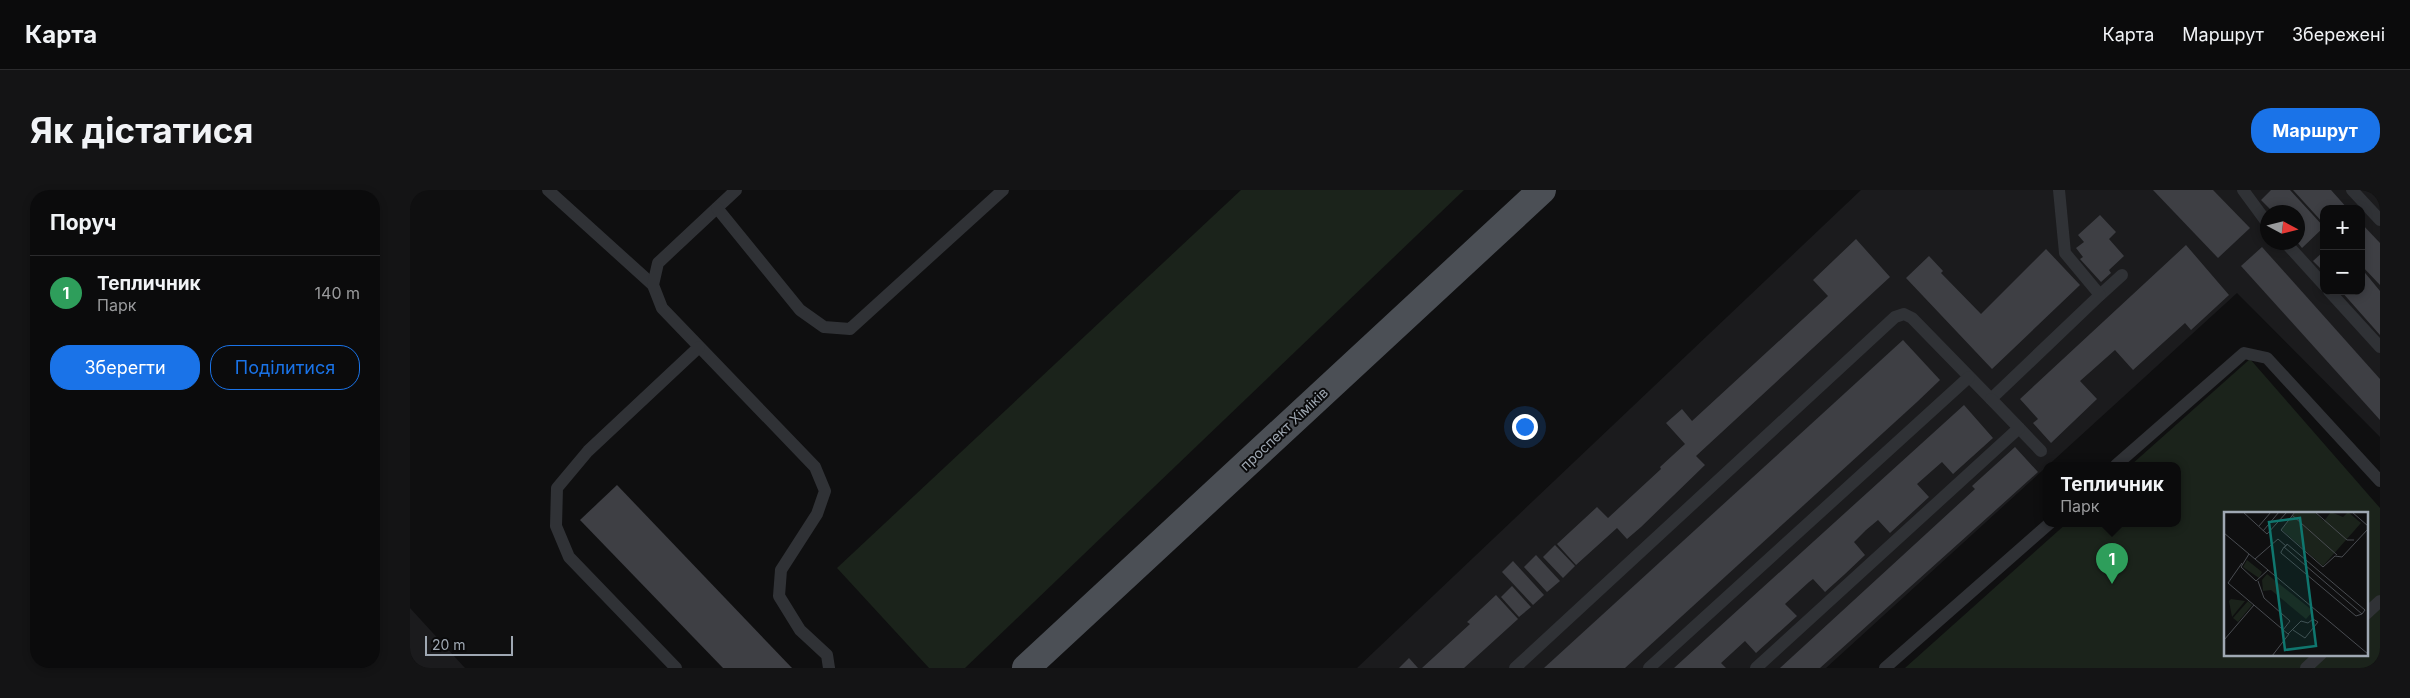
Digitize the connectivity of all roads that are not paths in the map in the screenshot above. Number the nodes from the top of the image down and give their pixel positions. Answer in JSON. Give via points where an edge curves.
{"nodes":[{"id":1,"x":548,"y":190,"type":"edge"},
{"id":2,"x":736,"y":190,"type":"edge"},
{"id":3,"x":1003,"y":190,"type":"edge"},
{"id":4,"x":1542,"y":190,"type":"edge"},
{"id":5,"x":2059,"y":190,"type":"edge"},
{"id":6,"x":2243,"y":190,"type":"edge"},
{"id":7,"x":2352,"y":190,"type":"edge"},
{"id":8,"x":717,"y":208,"type":"junction"},
{"id":9,"x":2260,"y":213,"type":"edge"},
{"id":10,"x":2380,"y":220,"type":"edge"},
{"id":11,"x":2292,"y":250,"type":"edge"},
{"id":12,"x":2122,"y":274,"type":"dead end"},
{"id":13,"x":2320,"y":281,"type":"edge"},
{"id":14,"x":653,"y":285,"type":"junction"},
{"id":15,"x":2100,"y":295,"type":"junction"},
{"id":16,"x":2333,"y":295,"type":"edge"},
{"id":17,"x":699,"y":347,"type":"junction"},
{"id":18,"x":2380,"y":347,"type":"edge"},
{"id":19,"x":1969,"y":377,"type":"junction"},
{"id":20,"x":1990,"y":399,"type":"junction"},
{"id":21,"x":2019,"y":428,"type":"junction"},
{"id":22,"x":2041,"y":451,"type":"dead end"},
{"id":23,"x":2119,"y":462,"type":"edge"},
{"id":24,"x":2380,"y":481,"type":"edge"},
{"id":25,"x":2045,"y":527,"type":"edge"},
{"id":26,"x":2380,"y":601,"type":"edge"},
{"id":27,"x":2368,"y":612,"type":"edge"},
{"id":28,"x":2319,"y":656,"type":"edge"},
{"id":29,"x":676,"y":668,"type":"edge"},
{"id":30,"x":829,"y":668,"type":"edge"},
{"id":31,"x":1026,"y":668,"type":"edge"},
{"id":32,"x":1515,"y":668,"type":"edge"},
{"id":33,"x":1650,"y":668,"type":"edge"},
{"id":34,"x":1756,"y":668,"type":"edge"},
{"id":35,"x":1886,"y":668,"type":"edge"},
{"id":36,"x":2306,"y":668,"type":"edge"}],
"edges":[{"from":1,"to":14,"type":"lane"},
{"from":2,"to":8,"type":"lane"},
{"from":3,"to":8,"type":"lane","via":[[850,329],[824,326],[800,310]]},
{"from":4,"to":31,"type":"main road","name":"проспект Хіміків"},
{"from":5,"to":15,"type":"lane","via":[[2065,253]]},
{"from":6,"to":9,"type":"lane"},
{"from":7,"to":10,"type":"lane"},
{"from":8,"to":14,"type":"lane","via":[[658,262]]},
{"from":11,"to":13,"type":"lane"},
{"from":12,"to":15,"type":"lane"},
{"from":14,"to":17,"type":"lane","via":[[662,308]]},
{"from":15,"to":20,"type":"lane"},
{"from":16,"to":18,"type":"lane"},
{"from":17,"to":29,"type":"lane","via":[[588,451],[557,488],[556,526],[569,557]]},
{"from":17,"to":30,"type":"lane","via":[[815,467],[825,491],[817,514],[781,570],[779,596],[800,630],[827,655]]},
{"from":19,"to":20,"type":"lane"},
{"from":19,"to":32,"type":"lane","via":[[1912,318],[1904,314],[1895,317]]},
{"from":19,"to":33,"type":"lane"},
{"from":20,"to":21,"type":"lane"},
{"from":21,"to":22,"type":"lane"},
{"from":21,"to":34,"type":"lane"},
{"from":23,"to":24,"type":"lane","via":[[2244,353],[2267,358]]},
{"from":25,"to":35,"type":"lane"},
{"from":26,"to":27,"type":"lane"},
{"from":28,"to":36,"type":"lane"}]}
